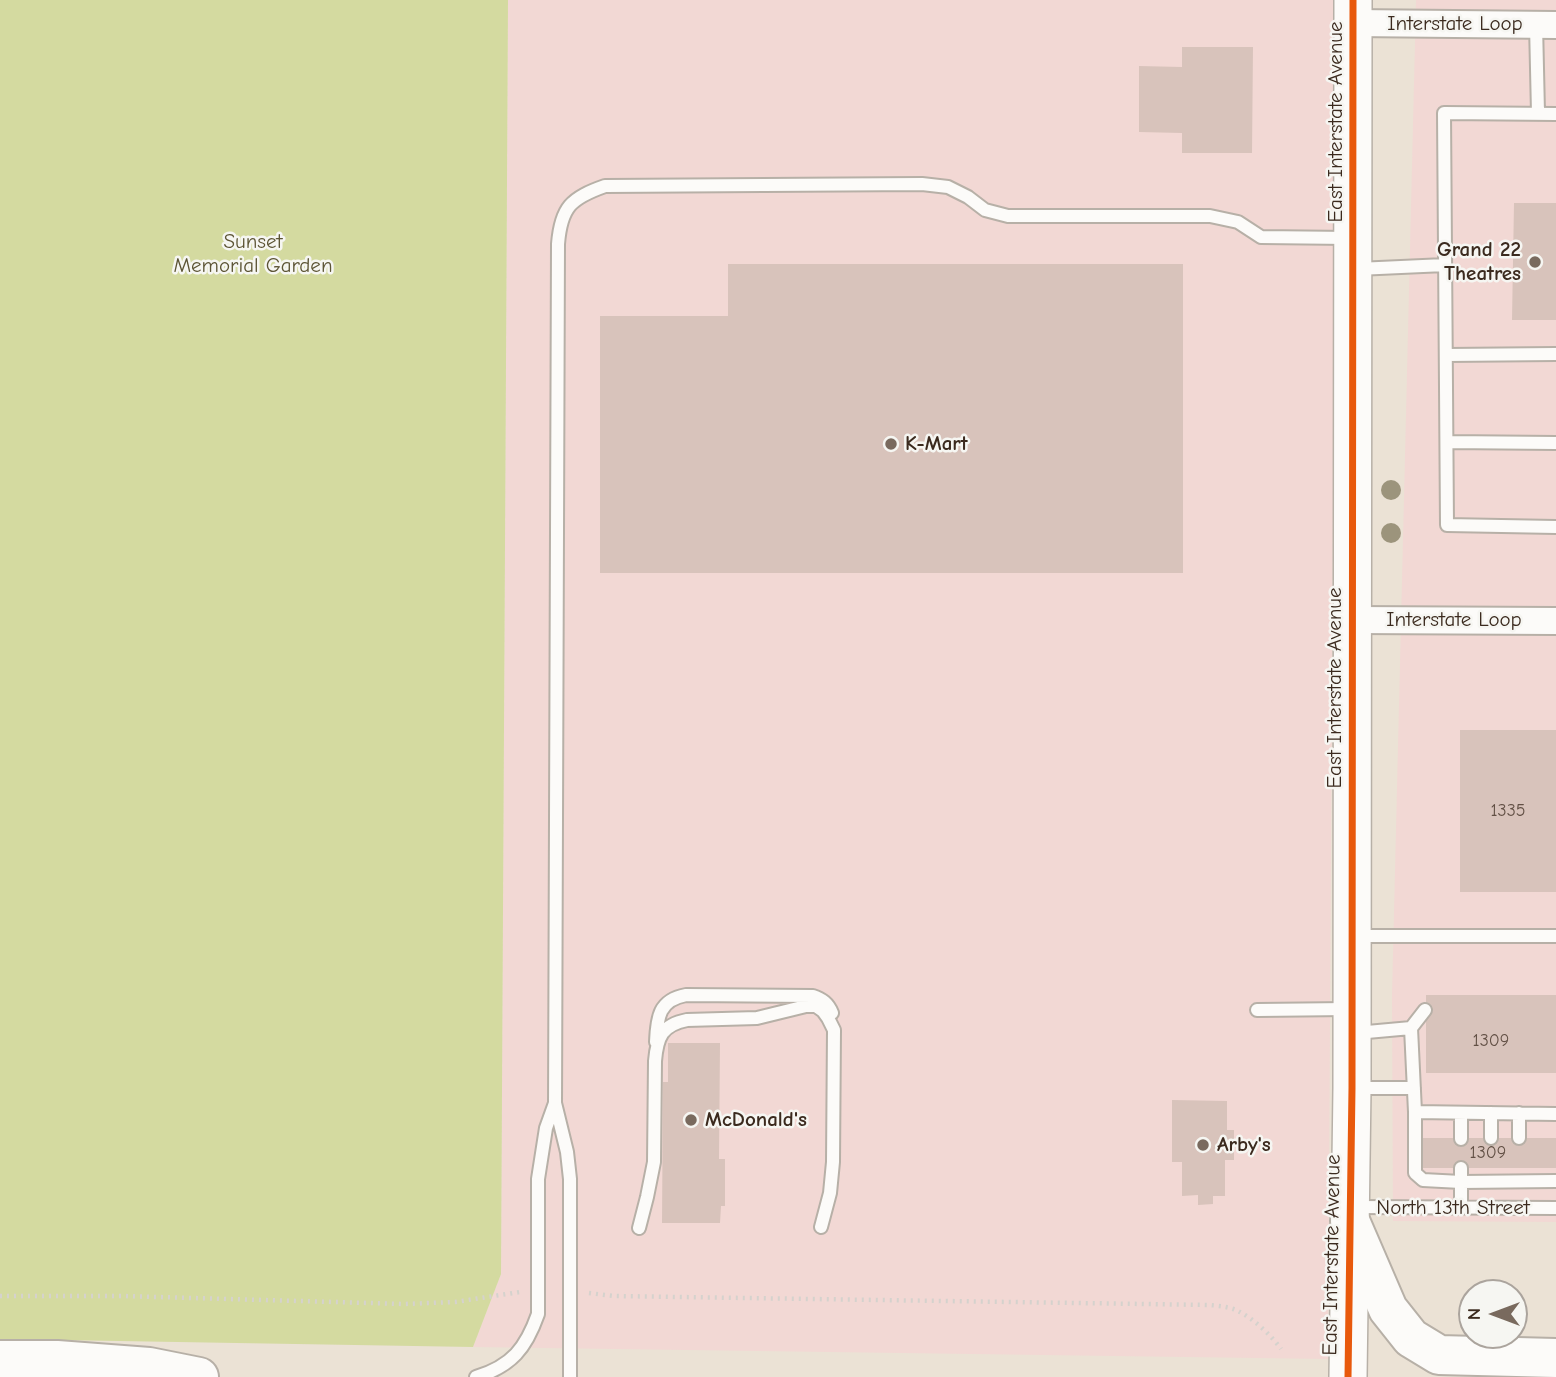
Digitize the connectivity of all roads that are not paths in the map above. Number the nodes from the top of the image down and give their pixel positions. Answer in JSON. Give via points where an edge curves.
{"nodes":[{"id":1,"x":1353,"y":12,"type":"edge"},
{"id":2,"x":1546,"y":24,"type":"edge"},
{"id":3,"x":1538,"y":113,"type":"junction"},
{"id":4,"x":1556,"y":114,"type":"edge"},
{"id":5,"x":1353,"y":254,"type":"junction"},
{"id":6,"x":1444,"y":265,"type":"junction"},
{"id":7,"x":1556,"y":354,"type":"edge"},
{"id":8,"x":1447,"y":355,"type":"junction"},
{"id":9,"x":1447,"y":442,"type":"junction"},
{"id":10,"x":1556,"y":443,"type":"edge"},
{"id":11,"x":1556,"y":527,"type":"edge"},
{"id":12,"x":1353,"y":620,"type":"junction"},
{"id":13,"x":1556,"y":621,"type":"edge"},
{"id":14,"x":1351,"y":936,"type":"junction"},
{"id":15,"x":1556,"y":936,"type":"edge"},
{"id":16,"x":1257,"y":1010,"type":"dead end"},
{"id":17,"x":1425,"y":1010,"type":"dead end"},
{"id":18,"x":1351,"y":1022,"type":"junction"},
{"id":19,"x":1411,"y":1028,"type":"junction"},
{"id":20,"x":834,"y":1030,"type":"junction"},
{"id":21,"x":656,"y":1048,"type":"junction"},
{"id":22,"x":1352,"y":1088,"type":"junction"},
{"id":23,"x":1414,"y":1088,"type":"junction"},
{"id":24,"x":555,"y":1103,"type":"junction"},
{"id":25,"x":1415,"y":1112,"type":"junction"},
{"id":26,"x":1461,"y":1113,"type":"junction"},
{"id":27,"x":1491,"y":1113,"type":"junction"},
{"id":28,"x":1518,"y":1113,"type":"junction"},
{"id":29,"x":1556,"y":1114,"type":"edge"},
{"id":30,"x":1491,"y":1138,"type":"dead end"},
{"id":31,"x":1520,"y":1138,"type":"dead end"},
{"id":32,"x":1461,"y":1139,"type":"dead end"},
{"id":33,"x":1461,"y":1168,"type":"dead end"},
{"id":34,"x":1491,"y":1168,"type":"dead end"},
{"id":35,"x":1491,"y":1181,"type":"junction"},
{"id":36,"x":1556,"y":1181,"type":"edge"},
{"id":37,"x":1461,"y":1182,"type":"junction"},
{"id":38,"x":1461,"y":1208,"type":"junction"},
{"id":39,"x":1556,"y":1208,"type":"edge"},
{"id":40,"x":1350,"y":1214,"type":"junction"},
{"id":41,"x":821,"y":1227,"type":"dead end"},
{"id":42,"x":639,"y":1228,"type":"dead end"},
{"id":43,"x":1556,"y":1358,"type":"edge"},
{"id":44,"x":0,"y":1360,"type":"edge"},
{"id":45,"x":199,"y":1377,"type":"edge"},
{"id":46,"x":476,"y":1377,"type":"edge"},
{"id":47,"x":569,"y":1377,"type":"edge"},
{"id":48,"x":1349,"y":1377,"type":"edge"}],
"edges":[{"from":1,"to":2,"type":"street","name":"Interstate Loop"},
{"from":1,"to":5,"type":"street","name":"East Interstate Avenue"},
{"from":2,"to":3,"type":"lane"},
{"from":3,"to":4,"type":"lane"},
{"from":3,"to":6,"type":"lane","via":[[1444,113]]},
{"from":5,"to":6,"type":"lane"},
{"from":5,"to":12,"type":"street","name":"East Interstate Avenue"},
{"from":5,"to":24,"type":"lane","via":[[1261,237],[1238,222],[1210,216],[1007,216],[985,210],[948,187],[922,184],[606,187],[585,194],[568,207],[558,244]]},
{"from":6,"to":8,"type":"lane"},
{"from":7,"to":8,"type":"lane"},
{"from":8,"to":9,"type":"lane"},
{"from":9,"to":10,"type":"lane"},
{"from":9,"to":11,"type":"lane","via":[[1447,525]]},
{"from":12,"to":13,"type":"street","name":"Interstate Loop"},
{"from":12,"to":14,"type":"street","name":"East Interstate Avenue"},
{"from":14,"to":15,"type":"lane"},
{"from":14,"to":18,"type":"street","name":"East Interstate Avenue"},
{"from":16,"to":18,"type":"lane"},
{"from":17,"to":19,"type":"lane"},
{"from":18,"to":19,"type":"lane"},
{"from":18,"to":22,"type":"street","name":"East Interstate Avenue"},
{"from":19,"to":23,"type":"lane"},
{"from":20,"to":21,"type":"lane","via":[[823,1011],[806,1006],[757,1018],[676,1022],[660,1036]]},
{"from":20,"to":21,"type":"lane","via":[[829,1006],[813,996],[687,995],[663,1007]]},
{"from":20,"to":41,"type":"lane","via":[[833,1163]]},
{"from":21,"to":42,"type":"lane","via":[[654,1163]]},
{"from":22,"to":23,"type":"lane"},
{"from":22,"to":40,"type":"street","name":"East Interstate Avenue"},
{"from":23,"to":25,"type":"lane"},
{"from":24,"to":46,"type":"lane","via":[[538,1179],[538,1314],[520,1351]]},
{"from":24,"to":47,"type":"lane","via":[[570,1179]]},
{"from":25,"to":26,"type":"lane"},
{"from":25,"to":37,"type":"lane","via":[[1415,1173],[1423,1180]]},
{"from":26,"to":27,"type":"lane"},
{"from":26,"to":32,"type":"lane"},
{"from":27,"to":28,"type":"lane"},
{"from":27,"to":30,"type":"lane"},
{"from":28,"to":29,"type":"lane"},
{"from":28,"to":31,"type":"lane"},
{"from":33,"to":37,"type":"lane"},
{"from":34,"to":35,"type":"lane"},
{"from":35,"to":36,"type":"lane","via":[[1519,1174]]},
{"from":35,"to":37,"type":"lane"},
{"from":37,"to":38,"type":"lane"},
{"from":38,"to":39,"type":"lane","name":"North 13th Street"},
{"from":38,"to":40,"type":"lane","name":"North 13th Street"},
{"from":40,"to":43,"type":"highway","via":[[1388,1309],[1410,1338],[1439,1355]]},
{"from":40,"to":48,"type":"street","name":"East Interstate Avenue"},
{"from":44,"to":45,"type":"highway","via":[[149,1367]]}]}
